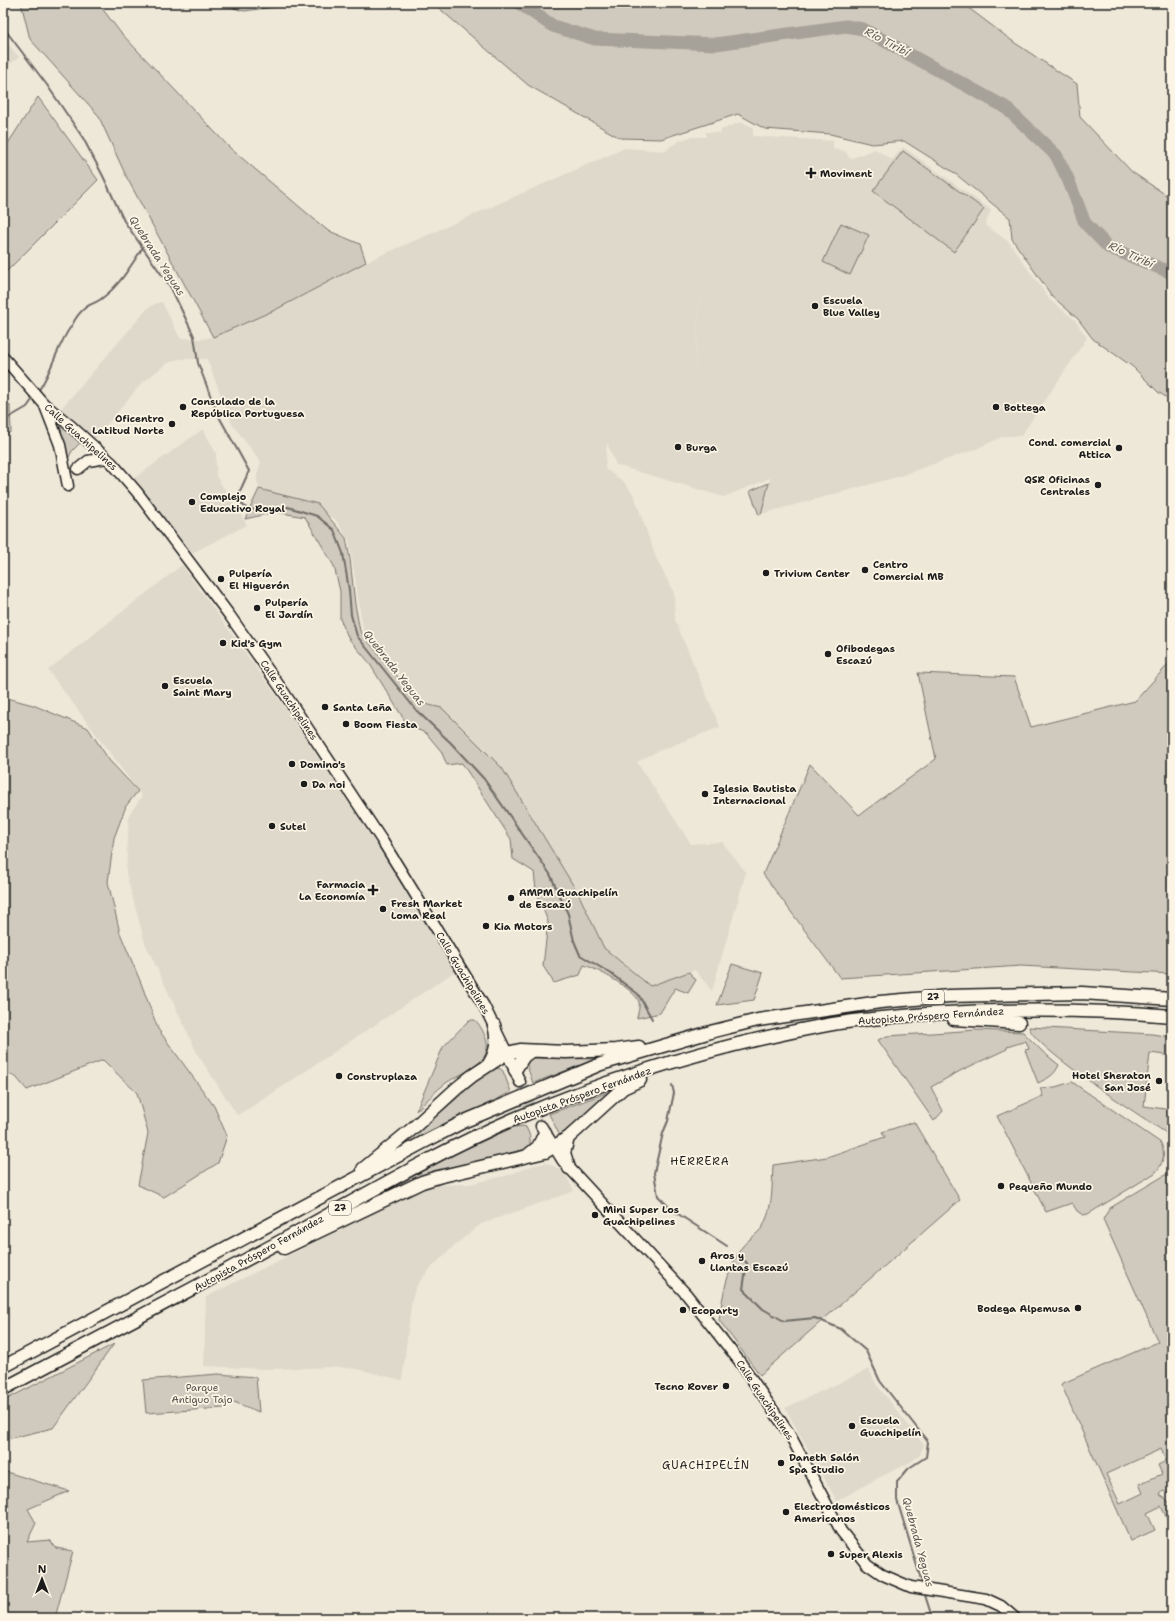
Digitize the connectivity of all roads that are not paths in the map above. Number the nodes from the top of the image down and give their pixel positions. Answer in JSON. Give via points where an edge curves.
{"nodes":[{"id":1,"x":3,"y":357,"type":"edge"},
{"id":2,"x":44,"y":404,"type":"junction"},
{"id":3,"x":106,"y":458,"type":"junction"},
{"id":4,"x":78,"y":469,"type":"dead end"},
{"id":5,"x":68,"y":486,"type":"dead end"},
{"id":6,"x":1172,"y":998,"type":"edge"},
{"id":7,"x":1172,"y":1016,"type":"edge"},
{"id":8,"x":895,"y":1017,"type":"junction"},
{"id":9,"x":1019,"y":1023,"type":"dead end"},
{"id":10,"x":494,"y":1026,"type":"junction"},
{"id":11,"x":697,"y":1036,"type":"junction"},
{"id":12,"x":530,"y":1051,"type":"junction"},
{"id":13,"x":508,"y":1053,"type":"junction"},
{"id":14,"x":692,"y":1057,"type":"junction"},
{"id":15,"x":489,"y":1065,"type":"junction"},
{"id":16,"x":515,"y":1070,"type":"junction"},
{"id":17,"x":520,"y":1082,"type":"tunnel mouth"},
{"id":18,"x":543,"y":1130,"type":"joint"},
{"id":19,"x":568,"y":1138,"type":"junction"},
{"id":20,"x":553,"y":1148,"type":"junction"},
{"id":21,"x":526,"y":1157,"type":"junction"},
{"id":22,"x":569,"y":1168,"type":"junction"},
{"id":23,"x":294,"y":1212,"type":"junction"},
{"id":24,"x":168,"y":1302,"type":"junction"},
{"id":25,"x":3,"y":1367,"type":"edge"},
{"id":26,"x":3,"y":1389,"type":"edge"},
{"id":27,"x":1015,"y":1618,"type":"edge"}],
"edges":[{"from":1,"to":2,"type":"street","name":"Calle Guachipelines"},
{"from":2,"to":3,"type":"street","name":"Calle Guachipelines"},
{"from":2,"to":5,"type":"street","via":[[60,445]]},
{"from":3,"to":4,"type":"street","via":[[88,461]]},
{"from":3,"to":10,"type":"street","name":"Calle Guachipelines","via":[[137,492],[172,538],[285,694],[383,842]]},
{"from":6,"to":11,"type":"highway","name":"Autopista Próspero Fernández","number":"27","via":[[1082,993],[949,996],[880,1002],[765,1019]]},
{"from":7,"to":8,"type":"highway","name":"Autopista Próspero Fernández","number":"27","via":[[1036,1010]]},
{"from":8,"to":9,"type":"highway"},
{"from":8,"to":14,"type":"highway","name":"Autopista Próspero Fernández","number":"27","via":[[802,1030]]},
{"from":10,"to":13,"type":"street","name":"Calle Guachipelines"},
{"from":10,"to":15,"type":"highway","via":[[497,1046]]},
{"from":11,"to":12,"type":"highway","via":[[616,1050]]},
{"from":11,"to":23,"type":"highway","name":"Autopista Próspero Fernández","number":"27","via":[[601,1064],[465,1121]]},
{"from":12,"to":13,"type":"highway"},
{"from":12,"to":16,"type":"highway"},
{"from":13,"to":15,"type":"highway"},
{"from":13,"to":16,"type":"street","name":"Calle Guachipelines"},
{"from":14,"to":19,"type":"highway","via":[[623,1088]]},
{"from":14,"to":24,"type":"highway","name":"Autopista Próspero Fernández","number":"27","via":[[567,1098],[471,1139],[429,1159]]},
{"from":15,"to":23,"type":"highway","via":[[457,1088],[362,1170]]},
{"from":16,"to":17,"type":"street","name":"Calle Guachipelines"},
{"from":18,"to":20,"type":"street","name":"Calle Guachipelines"},
{"from":18,"to":21,"type":"highway","via":[[538,1147]]},
{"from":19,"to":20,"type":"highway"},
{"from":19,"to":22,"type":"highway","via":[[564,1153]]},
{"from":20,"to":21,"type":"highway"},
{"from":20,"to":22,"type":"street","name":"Calle Guachipelines"},
{"from":21,"to":24,"type":"highway","via":[[422,1182]]},
{"from":22,"to":27,"type":"street","name":"Calle Guachipelines","via":[[687,1295],[740,1362],[790,1435],[841,1531],[867,1564],[900,1583],[986,1600],[1001,1606]]},
{"from":23,"to":25,"type":"highway","name":"Autopista Próspero Fernández","number":"27"},
{"from":24,"to":26,"type":"highway","name":"Autopista Próspero Fernández","number":"27"}]}
